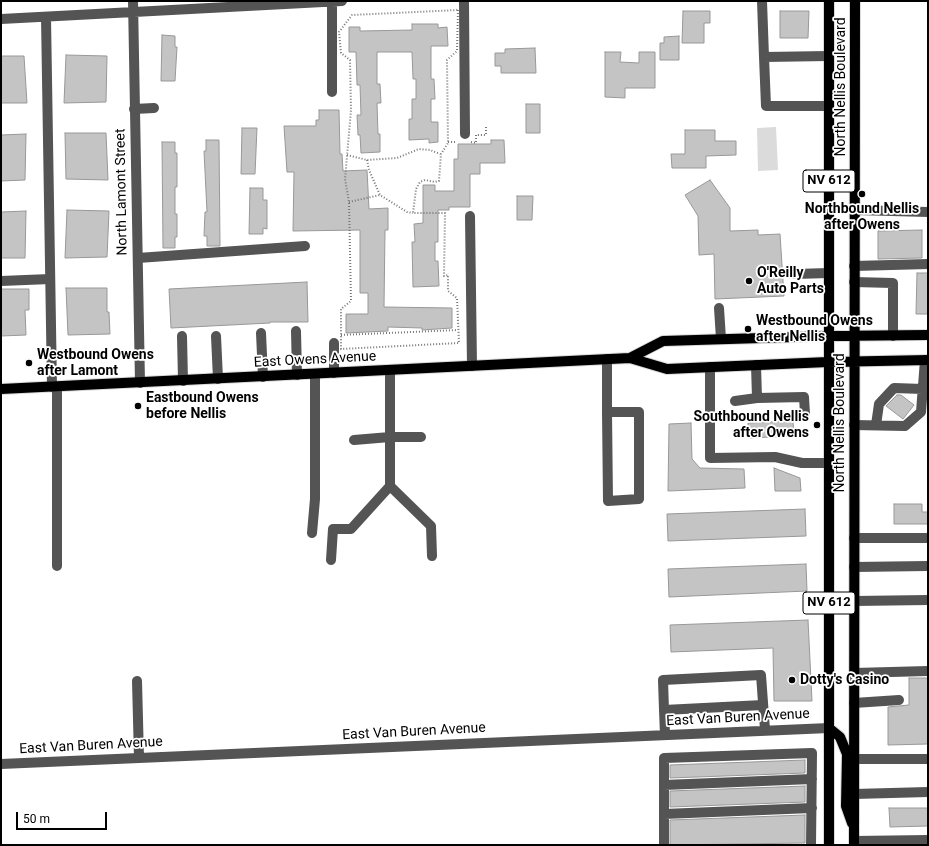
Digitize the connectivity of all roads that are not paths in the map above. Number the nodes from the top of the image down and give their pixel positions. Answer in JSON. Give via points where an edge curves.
{"nodes":[{"id":1,"x":337,"y":1,"type":"edge"},
{"id":2,"x":464,"y":1,"type":"edge"},
{"id":3,"x":762,"y":1,"type":"edge"},
{"id":4,"x":829,"y":1,"type":"edge"},
{"id":5,"x":856,"y":1,"type":"edge"},
{"id":6,"x":133,"y":6,"type":"edge"},
{"id":7,"x":46,"y":17,"type":"junction"},
{"id":8,"x":1,"y":19,"type":"edge"},
{"id":9,"x":829,"y":56,"type":"junction"},
{"id":10,"x":764,"y":57,"type":"junction"},
{"id":11,"x":332,"y":92,"type":"dead end"},
{"id":12,"x":829,"y":106,"type":"junction"},
{"id":13,"x":154,"y":108,"type":"dead end"},
{"id":14,"x":134,"y":109,"type":"junction"},
{"id":15,"x":464,"y":138,"type":"road end"},
{"id":16,"x":855,"y":210,"type":"junction"},
{"id":17,"x":928,"y":212,"type":"edge"},
{"id":18,"x":470,"y":216,"type":"dead end"},
{"id":19,"x":305,"y":246,"type":"dead end"},
{"id":20,"x":138,"y":258,"type":"junction"},
{"id":21,"x":928,"y":264,"type":"edge"},
{"id":22,"x":854,"y":266,"type":"junction"},
{"id":23,"x":829,"y":273,"type":"junction"},
{"id":24,"x":795,"y":274,"type":"dead end"},
{"id":25,"x":50,"y":280,"type":"junction"},
{"id":26,"x":1,"y":281,"type":"edge"},
{"id":27,"x":854,"y":282,"type":"junction"},
{"id":28,"x":719,"y":308,"type":"dead end"},
{"id":29,"x":296,"y":331,"type":"dead end"},
{"id":30,"x":261,"y":333,"type":"dead end"},
{"id":31,"x":928,"y":335,"type":"edge"},
{"id":32,"x":182,"y":336,"type":"dead end"},
{"id":33,"x":216,"y":336,"type":"dead end"},
{"id":34,"x":828,"y":336,"type":"junction"},
{"id":35,"x":854,"y":336,"type":"junction"},
{"id":36,"x":893,"y":336,"type":"junction"},
{"id":37,"x":721,"y":340,"type":"junction"},
{"id":38,"x":334,"y":343,"type":"dead end"},
{"id":39,"x":630,"y":358,"type":"junction"},
{"id":40,"x":606,"y":359,"type":"junction"},
{"id":41,"x":926,"y":360,"type":"edge"},
{"id":42,"x":854,"y":361,"type":"junction"},
{"id":43,"x":828,"y":362,"type":"junction"},
{"id":44,"x":756,"y":365,"type":"junction"},
{"id":45,"x":472,"y":366,"type":"junction"},
{"id":46,"x":710,"y":367,"type":"junction"},
{"id":47,"x":390,"y":370,"type":"junction"},
{"id":48,"x":334,"y":373,"type":"junction"},
{"id":49,"x":315,"y":374,"type":"junction"},
{"id":50,"x":298,"y":375,"type":"junction"},
{"id":51,"x":263,"y":376,"type":"junction"},
{"id":52,"x":218,"y":379,"type":"junction"},
{"id":53,"x":183,"y":380,"type":"junction"},
{"id":54,"x":140,"y":382,"type":"junction"},
{"id":55,"x":54,"y":387,"type":"junction"},
{"id":56,"x":1,"y":389,"type":"edge"},
{"id":57,"x":925,"y":394,"type":"edge"},
{"id":58,"x":757,"y":398,"type":"junction"},
{"id":59,"x":735,"y":401,"type":"dead end"},
{"id":60,"x":607,"y":412,"type":"junction"},
{"id":61,"x":805,"y":414,"type":"dead end"},
{"id":62,"x":854,"y":425,"type":"junction"},
{"id":63,"x":876,"y":425,"type":"junction"},
{"id":64,"x":390,"y":437,"type":"junction"},
{"id":65,"x":421,"y":437,"type":"dead end"},
{"id":66,"x":354,"y":440,"type":"dead end"},
{"id":67,"x":828,"y":464,"type":"junction"},
{"id":68,"x":390,"y":486,"type":"junction"},
{"id":69,"x":312,"y":533,"type":"dead end"},
{"id":70,"x":854,"y":538,"type":"junction"},
{"id":71,"x":928,"y":538,"type":"edge"},
{"id":72,"x":432,"y":556,"type":"dead end"},
{"id":73,"x":331,"y":560,"type":"dead end"},
{"id":74,"x":57,"y":566,"type":"dead end"},
{"id":75,"x":928,"y":566,"type":"edge"},
{"id":76,"x":854,"y":567,"type":"junction"},
{"id":77,"x":928,"y":600,"type":"edge"},
{"id":78,"x":854,"y":601,"type":"junction"},
{"id":79,"x":928,"y":671,"type":"edge"},
{"id":80,"x":854,"y":673,"type":"junction"},
{"id":81,"x":137,"y":681,"type":"dead end"},
{"id":82,"x":899,"y":700,"type":"dead end"},
{"id":83,"x":854,"y":703,"type":"junction"},
{"id":84,"x":763,"y":705,"type":"junction"},
{"id":85,"x":664,"y":710,"type":"junction"},
{"id":86,"x":829,"y":728,"type":"junction"},
{"id":87,"x":765,"y":730,"type":"junction"},
{"id":88,"x":665,"y":735,"type":"junction"},
{"id":89,"x":139,"y":758,"type":"junction"},
{"id":90,"x":854,"y":759,"type":"junction"},
{"id":91,"x":928,"y":759,"type":"edge"},
{"id":92,"x":1,"y":764,"type":"edge"},
{"id":93,"x":812,"y":779,"type":"junction"},
{"id":94,"x":664,"y":785,"type":"junction"},
{"id":95,"x":928,"y":792,"type":"edge"},
{"id":96,"x":854,"y":794,"type":"junction"},
{"id":97,"x":812,"y":808,"type":"junction"},
{"id":98,"x":664,"y":814,"type":"junction"},
{"id":99,"x":854,"y":839,"type":"edge"},
{"id":100,"x":928,"y":840,"type":"edge"},
{"id":101,"x":664,"y":845,"type":"edge"},
{"id":102,"x":811,"y":845,"type":"edge"},
{"id":103,"x":829,"y":845,"type":"edge"}],
"edges":[{"from":1,"to":6,"type":"street"},
{"from":1,"to":11,"type":"street"},
{"from":2,"to":15,"type":"street"},
{"from":3,"to":10,"type":"street"},
{"from":4,"to":9,"type":"main road","name":"North Nellis Boulevard","number":"NV 612"},
{"from":5,"to":16,"type":"main road","name":"North Nellis Boulevard","number":"NV 612"},
{"from":6,"to":7,"type":"street"},
{"from":6,"to":14,"type":"street","name":"North Lamont Street"},
{"from":7,"to":8,"type":"street"},
{"from":7,"to":25,"type":"street"},
{"from":9,"to":10,"type":"street"},
{"from":9,"to":12,"type":"main road","name":"North Nellis Boulevard","number":"NV 612"},
{"from":10,"to":12,"type":"street","via":[[766,106]]},
{"from":12,"to":23,"type":"main road","name":"North Nellis Boulevard","number":"NV 612"},
{"from":13,"to":14,"type":"street"},
{"from":14,"to":20,"type":"street","name":"North Lamont Street"},
{"from":16,"to":17,"type":"street"},
{"from":16,"to":22,"type":"main road","name":"North Nellis Boulevard","number":"NV 612"},
{"from":18,"to":45,"type":"street"},
{"from":19,"to":20,"type":"street"},
{"from":20,"to":54,"type":"street","name":"North Lamont Street"},
{"from":21,"to":22,"type":"street"},
{"from":22,"to":27,"type":"main road","name":"North Nellis Boulevard","number":"NV 612"},
{"from":23,"to":24,"type":"street"},
{"from":23,"to":34,"type":"main road","name":"North Nellis Boulevard","number":"NV 612"},
{"from":25,"to":26,"type":"street"},
{"from":25,"to":55,"type":"street"},
{"from":27,"to":35,"type":"main road","name":"North Nellis Boulevard","number":"NV 612"},
{"from":27,"to":36,"type":"street","via":[[893,283]]},
{"from":28,"to":37,"type":"street"},
{"from":29,"to":50,"type":"street"},
{"from":30,"to":51,"type":"street"},
{"from":31,"to":36,"type":"main road","name":"East Owens Avenue"},
{"from":32,"to":53,"type":"street"},
{"from":33,"to":52,"type":"street"},
{"from":34,"to":35,"type":"main road","name":"East Owens Avenue"},
{"from":34,"to":37,"type":"main road","name":"East Owens Avenue"},
{"from":34,"to":43,"type":"main road","name":"North Nellis Boulevard","number":"NV 612"},
{"from":35,"to":36,"type":"main road","name":"East Owens Avenue"},
{"from":35,"to":42,"type":"main road","name":"North Nellis Boulevard","number":"NV 612"},
{"from":37,"to":39,"type":"main road","name":"East Owens Avenue","via":[[663,342]]},
{"from":38,"to":48,"type":"street"},
{"from":39,"to":40,"type":"main road","name":"East Owens Avenue"},
{"from":39,"to":46,"type":"main road","name":"East Owens Avenue","via":[[667,369]]},
{"from":40,"to":45,"type":"main road","name":"East Owens Avenue"},
{"from":40,"to":60,"type":"street"},
{"from":41,"to":42,"type":"main road","name":"East Owens Avenue"},
{"from":41,"to":57,"type":"street"},
{"from":42,"to":43,"type":"main road","name":"East Owens Avenue"},
{"from":42,"to":62,"type":"main road","name":"North Nellis Boulevard","number":"NV 612"},
{"from":43,"to":44,"type":"main road","name":"East Owens Avenue"},
{"from":43,"to":67,"type":"main road","name":"North Nellis Boulevard","number":"NV 612"},
{"from":44,"to":46,"type":"main road","name":"East Owens Avenue"},
{"from":44,"to":58,"type":"street"},
{"from":45,"to":47,"type":"main road","name":"East Owens Avenue"},
{"from":46,"to":67,"type":"street","via":[[710,458],[775,457],[802,464]]},
{"from":47,"to":48,"type":"main road","name":"East Owens Avenue"},
{"from":47,"to":64,"type":"street"},
{"from":48,"to":49,"type":"main road","name":"East Owens Avenue"},
{"from":49,"to":50,"type":"main road","name":"East Owens Avenue"},
{"from":49,"to":69,"type":"street","via":[[315,499]]},
{"from":50,"to":51,"type":"main road","name":"East Owens Avenue"},
{"from":51,"to":52,"type":"main road","name":"East Owens Avenue"},
{"from":52,"to":53,"type":"main road","name":"East Owens Avenue"},
{"from":53,"to":54,"type":"main road","name":"East Owens Avenue"},
{"from":54,"to":55,"type":"main road","name":"East Owens Avenue"},
{"from":55,"to":56,"type":"main road","name":"East Owens Avenue"},
{"from":55,"to":74,"type":"street"},
{"from":57,"to":63,"type":"street","via":[[921,412],[905,426]]},
{"from":57,"to":63,"type":"street","via":[[894,388],[879,404]]},
{"from":58,"to":59,"type":"street"},
{"from":58,"to":61,"type":"street","via":[[804,397]]},
{"from":60,"to":60,"type":"street","via":[[639,412],[639,500],[608,501]]},
{"from":62,"to":63,"type":"street"},
{"from":62,"to":70,"type":"main road","name":"North Nellis Boulevard","number":"NV 612"},
{"from":64,"to":65,"type":"street"},
{"from":64,"to":66,"type":"street"},
{"from":64,"to":68,"type":"street"},
{"from":67,"to":86,"type":"main road","name":"North Nellis Boulevard","number":"NV 612"},
{"from":68,"to":72,"type":"street","via":[[431,526]]},
{"from":68,"to":73,"type":"street","via":[[351,529],[333,529]]},
{"from":70,"to":71,"type":"street"},
{"from":70,"to":76,"type":"main road","name":"North Nellis Boulevard","number":"NV 612"},
{"from":75,"to":76,"type":"street"},
{"from":76,"to":78,"type":"main road","name":"North Nellis Boulevard","number":"NV 612"},
{"from":77,"to":78,"type":"street"},
{"from":78,"to":80,"type":"main road","name":"North Nellis Boulevard","number":"NV 612"},
{"from":79,"to":80,"type":"street"},
{"from":80,"to":83,"type":"main road","name":"North Nellis Boulevard","number":"NV 612"},
{"from":81,"to":89,"type":"street"},
{"from":82,"to":83,"type":"street"},
{"from":83,"to":90,"type":"main road","name":"North Nellis Boulevard","number":"NV 612"},
{"from":84,"to":85,"type":"street"},
{"from":84,"to":85,"type":"street","via":[[761,675],[663,680]]},
{"from":84,"to":87,"type":"street"},
{"from":85,"to":88,"type":"street"},
{"from":86,"to":87,"type":"street","name":"East Van Buren Avenue"},
{"from":86,"to":99,"type":"main road","via":[[840,737],[847,754],[846,806]]},
{"from":86,"to":103,"type":"main road","name":"North Nellis Boulevard","number":"NV 612"},
{"from":87,"to":88,"type":"street","name":"East Van Buren Avenue"},
{"from":88,"to":89,"type":"street","name":"East Van Buren Avenue"},
{"from":89,"to":92,"type":"street","name":"East Van Buren Avenue"},
{"from":90,"to":91,"type":"street"},
{"from":90,"to":96,"type":"main road","name":"North Nellis Boulevard","number":"NV 612"},
{"from":93,"to":94,"type":"street"},
{"from":93,"to":94,"type":"street","via":[[812,753],[664,758]]},
{"from":93,"to":97,"type":"street"},
{"from":94,"to":98,"type":"street"},
{"from":95,"to":96,"type":"street"},
{"from":96,"to":99,"type":"main road","name":"North Nellis Boulevard","number":"NV 612"},
{"from":97,"to":98,"type":"street"},
{"from":97,"to":102,"type":"street"},
{"from":98,"to":101,"type":"street"},
{"from":99,"to":100,"type":"street"}]}
